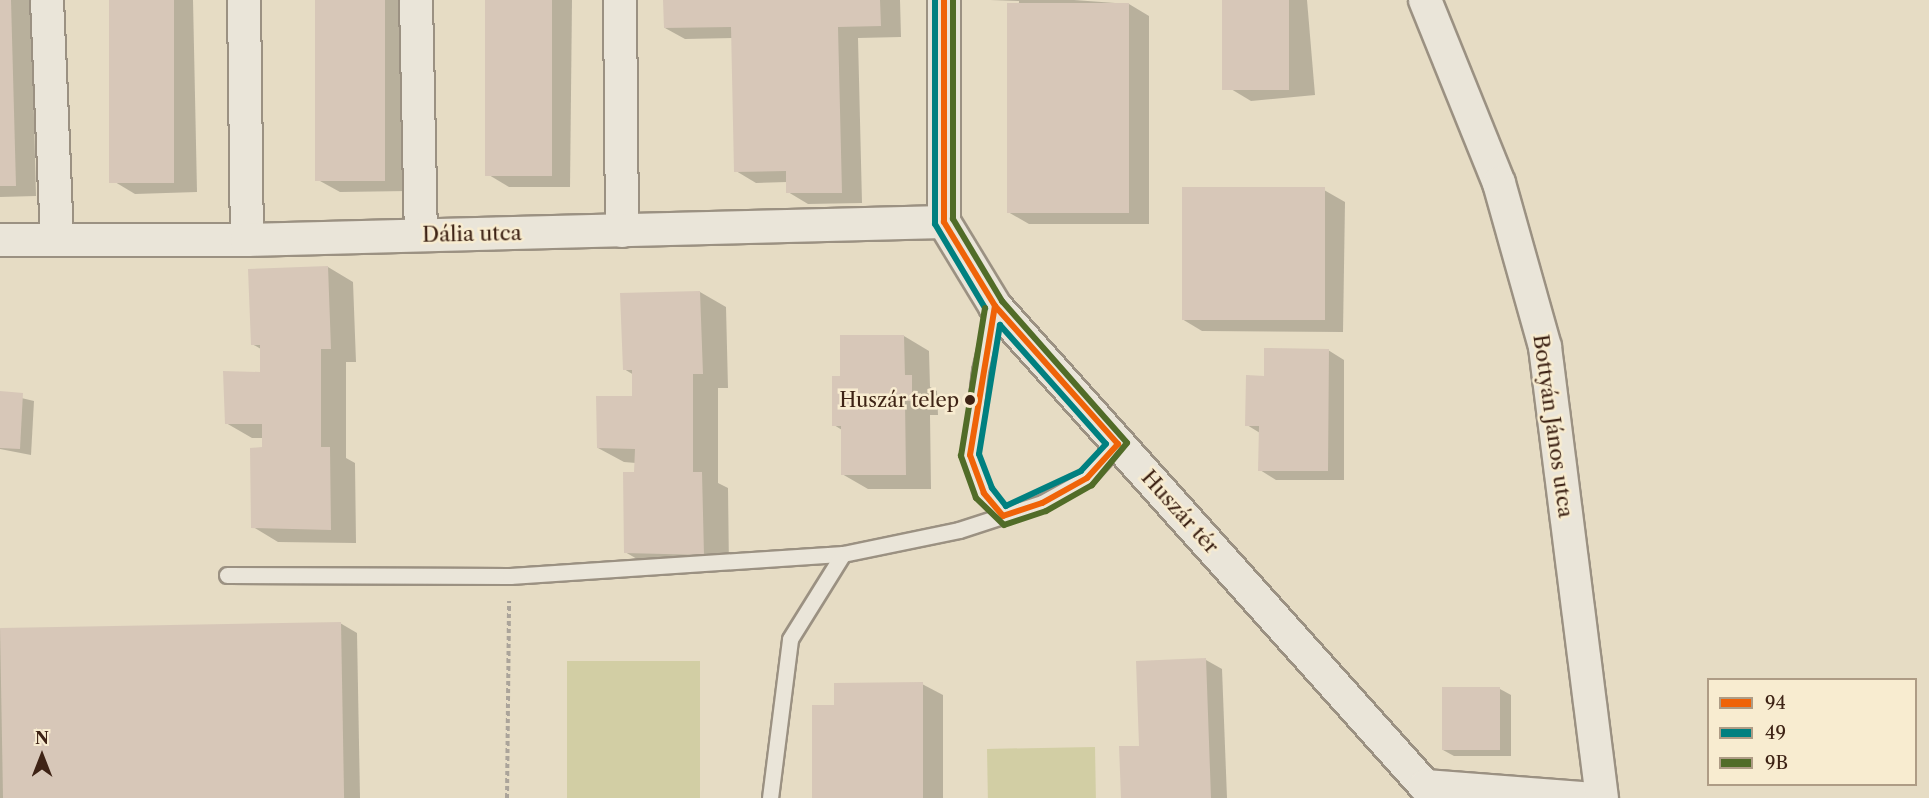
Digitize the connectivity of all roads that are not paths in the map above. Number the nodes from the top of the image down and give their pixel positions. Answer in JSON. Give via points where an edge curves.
{"nodes":[{"id":1,"x":47,"y":0,"type":"edge"},
{"id":2,"x":244,"y":0,"type":"edge"},
{"id":3,"x":416,"y":0,"type":"edge"},
{"id":4,"x":620,"y":0,"type":"edge"},
{"id":5,"x":944,"y":0,"type":"edge"},
{"id":6,"x":1425,"y":0,"type":"edge"},
{"id":7,"x":944,"y":222,"type":"junction"},
{"id":8,"x":622,"y":231,"type":"junction"},
{"id":9,"x":421,"y":235,"type":"junction"},
{"id":10,"x":57,"y":239,"type":"junction"},
{"id":11,"x":0,"y":240,"type":"edge"},
{"id":12,"x":247,"y":240,"type":"junction"},
{"id":13,"x":995,"y":306,"type":"junction"},
{"id":14,"x":1118,"y":444,"type":"junction"},
{"id":15,"x":1003,"y":516,"type":"junction"},
{"id":16,"x":843,"y":554,"type":"junction"},
{"id":17,"x":227,"y":575,"type":"dead end"},
{"id":18,"x":1420,"y":792,"type":"edge"},
{"id":19,"x":770,"y":798,"type":"edge"},
{"id":20,"x":1582,"y":798,"type":"edge"},
{"id":21,"x":1602,"y":798,"type":"edge"}],
"edges":[{"from":1,"to":10,"type":"street"},
{"from":2,"to":12,"type":"street"},
{"from":3,"to":9,"type":"street"},
{"from":4,"to":8,"type":"street"},
{"from":5,"to":7,"type":"street"},
{"from":6,"to":21,"type":"street","name":"Bottyán János utca","via":[[1499,183],[1545,347]]},
{"from":7,"to":8,"type":"street","name":"Dália utca"},
{"from":7,"to":13,"type":"street","name":"Huszár tér"},
{"from":8,"to":9,"type":"street","name":"Dália utca"},
{"from":9,"to":12,"type":"street","name":"Dália utca"},
{"from":10,"to":11,"type":"street","name":"Dália utca"},
{"from":10,"to":12,"type":"street","name":"Dália utca"},
{"from":13,"to":14,"type":"street","name":"Huszár tér"},
{"from":13,"to":15,"type":"lane","via":[[980,371],[970,455],[984,493]]},
{"from":14,"to":15,"type":"lane","via":[[1087,478],[1042,503]]},
{"from":14,"to":18,"type":"street","name":"Huszár tér"},
{"from":15,"to":16,"type":"lane"},
{"from":16,"to":17,"type":"lane","via":[[510,576]]},
{"from":16,"to":19,"type":"lane","via":[[790,639]]},
{"from":18,"to":20,"type":"street","name":"Huszár tér"}]}
